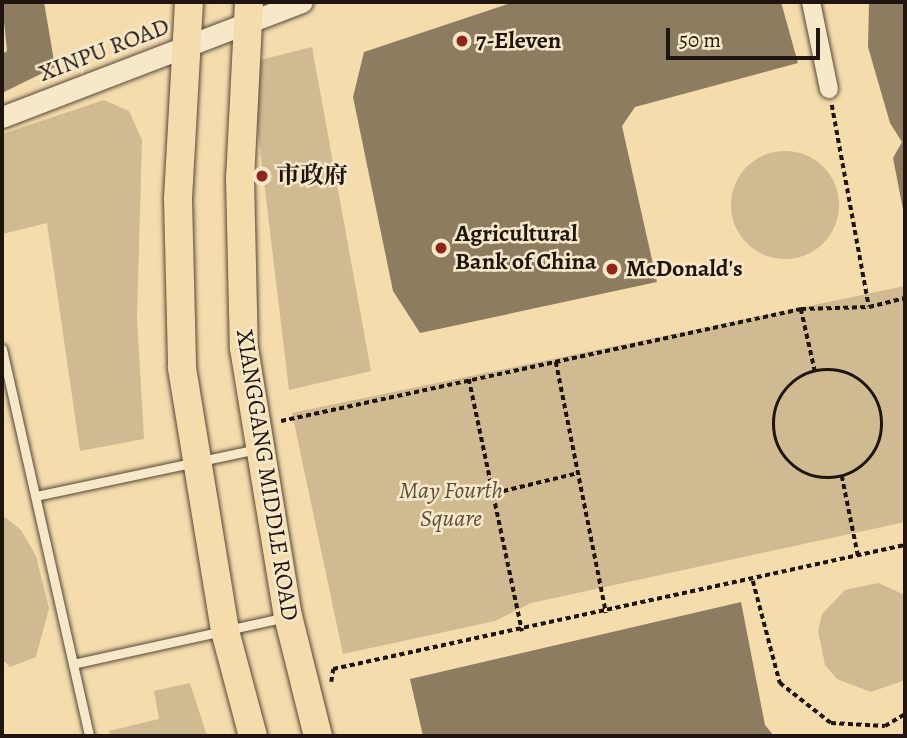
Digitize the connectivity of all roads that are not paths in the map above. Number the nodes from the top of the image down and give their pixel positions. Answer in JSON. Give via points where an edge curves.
{"nodes":[{"id":1,"x":189,"y":2,"type":"edge"},
{"id":2,"x":302,"y":2,"type":"edge"},
{"id":3,"x":811,"y":2,"type":"edge"},
{"id":4,"x":248,"y":12,"type":"edge"},
{"id":5,"x":183,"y":49,"type":"junction"},
{"id":6,"x":829,"y":89,"type":"road end"},
{"id":7,"x":2,"y":117,"type":"edge"},
{"id":8,"x":2,"y":349,"type":"edge"},
{"id":9,"x":5,"y":373,"type":"edge"},
{"id":10,"x":258,"y":440,"type":"junction"},
{"id":11,"x":195,"y":462,"type":"junction"},
{"id":12,"x":36,"y":496,"type":"junction"},
{"id":13,"x":288,"y":616,"type":"junction"},
{"id":14,"x":225,"y":631,"type":"junction"},
{"id":15,"x":74,"y":664,"type":"junction"},
{"id":16,"x":89,"y":736,"type":"edge"},
{"id":17,"x":253,"y":736,"type":"edge"},
{"id":18,"x":318,"y":736,"type":"edge"}],
"edges":[{"from":1,"to":5,"type":"main road"},
{"from":2,"to":4,"type":"street","name":"XINPU ROAD"},
{"from":3,"to":6,"type":"street"},
{"from":4,"to":5,"type":"street","name":"XINPU ROAD"},
{"from":4,"to":10,"type":"main road","name":"XIANGGANG MIDDLE ROAD","via":[[240,178],[243,322]]},
{"from":5,"to":7,"type":"street","name":"XINPU ROAD"},
{"from":5,"to":11,"type":"main road","via":[[178,199],[182,368]]},
{"from":8,"to":9,"type":"lane"},
{"from":9,"to":12,"type":"lane"},
{"from":10,"to":11,"type":"lane"},
{"from":10,"to":13,"type":"main road","name":"XIANGGANG MIDDLE ROAD"},
{"from":11,"to":12,"type":"lane"},
{"from":11,"to":14,"type":"main road"},
{"from":12,"to":15,"type":"lane"},
{"from":13,"to":14,"type":"lane"},
{"from":13,"to":18,"type":"main road","name":"XIANGGANG MIDDLE ROAD"},
{"from":14,"to":15,"type":"lane"},
{"from":14,"to":17,"type":"main road"},
{"from":15,"to":16,"type":"lane"}]}
